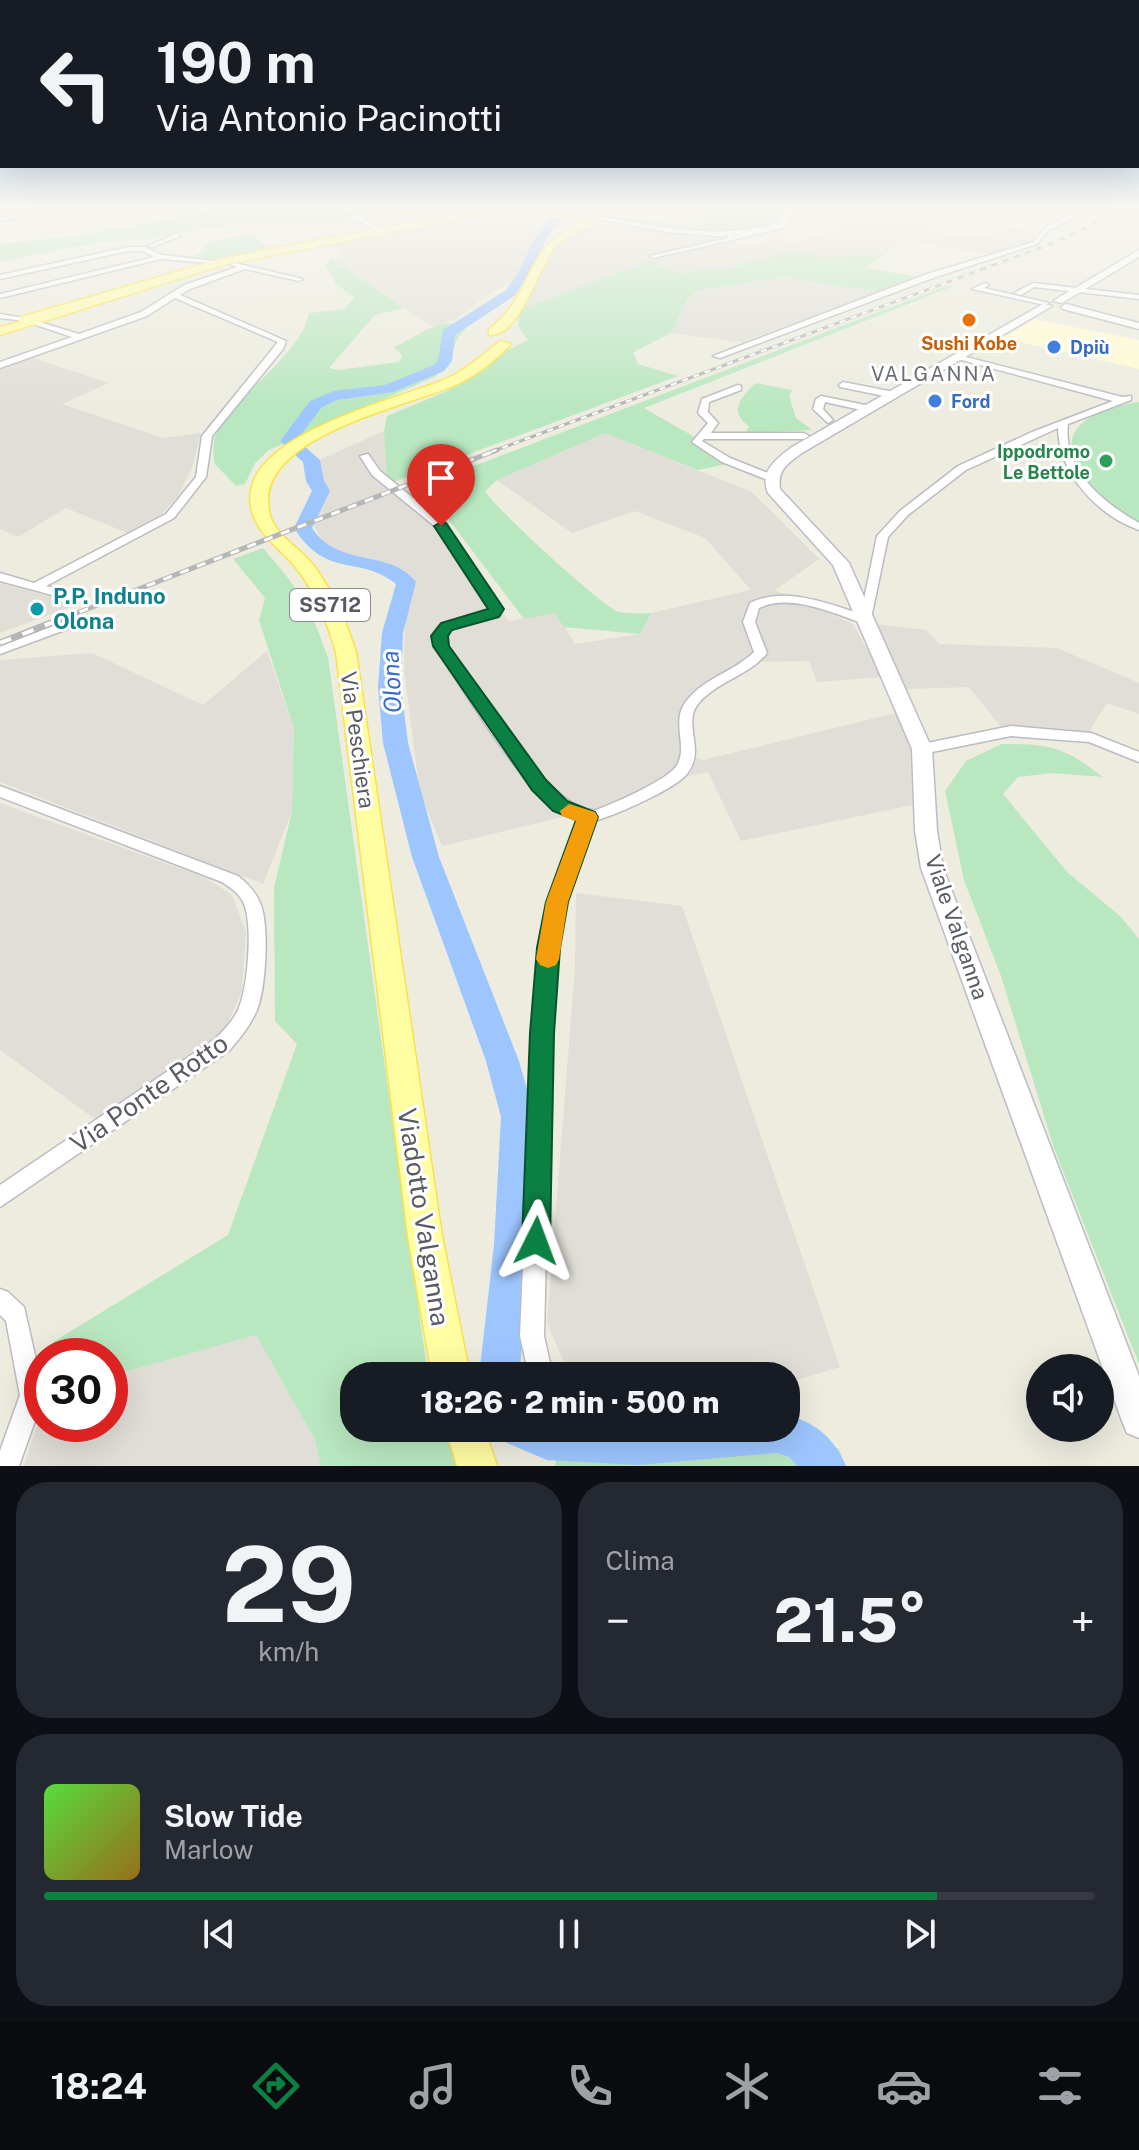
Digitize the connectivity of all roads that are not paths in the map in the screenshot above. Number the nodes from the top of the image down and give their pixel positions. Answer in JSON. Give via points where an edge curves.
{"nodes":[{"id":1,"x":85,"y":275,"type":"edge"},
{"id":2,"x":181,"y":275,"type":"edge"},
{"id":3,"x":221,"y":275,"type":"edge"},
{"id":4,"x":280,"y":275,"type":"edge"},
{"id":5,"x":532,"y":275,"type":"edge"},
{"id":6,"x":932,"y":275,"type":"edge"},
{"id":7,"x":1100,"y":275,"type":"edge"},
{"id":8,"x":299,"y":279,"type":"dead end"},
{"id":9,"x":1077,"y":289,"type":"junction"},
{"id":10,"x":1018,"y":293,"type":"junction"},
{"id":11,"x":0,"y":296,"type":"edge"},
{"id":12,"x":177,"y":296,"type":"junction"},
{"id":13,"x":1028,"y":297,"type":"junction"},
{"id":14,"x":1139,"y":297,"type":"edge"},
{"id":15,"x":1053,"y":304,"type":"junction"},
{"id":16,"x":0,"y":316,"type":"edge"},
{"id":17,"x":507,"y":320,"type":"junction"},
{"id":18,"x":33,"y":321,"type":"junction"},
{"id":19,"x":1139,"y":326,"type":"edge"},
{"id":20,"x":0,"y":331,"type":"edge"},
{"id":21,"x":80,"y":337,"type":"junction"},
{"id":22,"x":509,"y":340,"type":"junction"},
{"id":23,"x":486,"y":342,"type":"junction"},
{"id":24,"x":717,"y":356,"type":"dead end"},
{"id":25,"x":961,"y":357,"type":"junction"},
{"id":26,"x":0,"y":365,"type":"edge"},
{"id":27,"x":843,"y":385,"type":"dead end"},
{"id":28,"x":738,"y":388,"type":"dead end"},
{"id":29,"x":894,"y":395,"type":"junction"},
{"id":30,"x":1130,"y":397,"type":"edge"},
{"id":31,"x":870,"y":409,"type":"junction"},
{"id":32,"x":828,"y":420,"type":"dead end"},
{"id":33,"x":1064,"y":423,"type":"junction"},
{"id":34,"x":1045,"y":431,"type":"junction"},
{"id":35,"x":701,"y":436,"type":"junction"},
{"id":36,"x":804,"y":436,"type":"dead end"},
{"id":37,"x":1064,"y":437,"type":"junction"},
{"id":38,"x":365,"y":456,"type":"dead end"},
{"id":39,"x":769,"y":477,"type":"junction"},
{"id":40,"x":1139,"y":527,"type":"edge"},
{"id":41,"x":0,"y":577,"type":"edge"},
{"id":42,"x":37,"y":586,"type":"junction"},
{"id":43,"x":67,"y":595,"type":"dead end"},
{"id":44,"x":866,"y":620,"type":"junction"},
{"id":45,"x":77,"y":621,"type":"dead end"},
{"id":46,"x":0,"y":650,"type":"edge"},
{"id":47,"x":922,"y":749,"type":"junction"},
{"id":48,"x":1139,"y":757,"type":"edge"},
{"id":49,"x":0,"y":791,"type":"edge"},
{"id":50,"x":588,"y":817,"type":"junction"},
{"id":51,"x":401,"y":1058,"type":"joint"},
{"id":52,"x":0,"y":1197,"type":"edge"},
{"id":53,"x":5,"y":1313,"type":"edge"},
{"id":54,"x":448,"y":1362,"type":"edge"},
{"id":55,"x":538,"y":1362,"type":"edge"},
{"id":56,"x":1139,"y":1421,"type":"edge"},
{"id":57,"x":469,"y":1442,"type":"edge"},
{"id":58,"x":7,"y":1466,"type":"edge"},
{"id":59,"x":477,"y":1466,"type":"edge"}],
"edges":[{"from":1,"to":11,"type":"street"},
{"from":2,"to":18,"type":"main road"},
{"from":3,"to":12,"type":"street"},
{"from":4,"to":8,"type":"street"},
{"from":5,"to":17,"type":"main road","number":"SS712"},
{"from":6,"to":24,"type":"street"},
{"from":7,"to":9,"type":"main road"},
{"from":9,"to":10,"type":"street","via":[[1038,280]]},
{"from":9,"to":14,"type":"street"},
{"from":9,"to":15,"type":"main road"},
{"from":10,"to":13,"type":"street"},
{"from":10,"to":13,"type":"street","via":[[977,286],[1021,301]]},
{"from":12,"to":21,"type":"street"},
{"from":12,"to":42,"type":"street","via":[[282,341],[280,347],[207,436],[201,477],[170,516]]},
{"from":13,"to":15,"type":"street"},
{"from":15,"to":19,"type":"street"},
{"from":15,"to":25,"type":"main road"},
{"from":16,"to":18,"type":"street"},
{"from":17,"to":22,"type":"main road"},
{"from":17,"to":23,"type":"main road","number":"SS712"},
{"from":18,"to":20,"type":"main road"},
{"from":18,"to":21,"type":"street"},
{"from":21,"to":26,"type":"street"},
{"from":22,"to":23,"type":"main road","number":"SS712"},
{"from":22,"to":23,"type":"main road"},
{"from":23,"to":51,"type":"main road","name":"Via Peschiera","number":"SS712","via":[[456,380],[323,429],[284,454],[264,479],[259,504],[266,523],[334,611],[346,652]]},
{"from":25,"to":29,"type":"main road"},
{"from":25,"to":30,"type":"street"},
{"from":27,"to":29,"type":"street"},
{"from":28,"to":35,"type":"street","via":[[705,401],[703,413],[713,423]]},
{"from":29,"to":31,"type":"main road"},
{"from":30,"to":33,"type":"street"},
{"from":31,"to":32,"type":"street","via":[[821,399],[818,409]]},
{"from":31,"to":39,"type":"main road","via":[[797,450]]},
{"from":33,"to":34,"type":"street"},
{"from":33,"to":37,"type":"street"},
{"from":34,"to":37,"type":"street"},
{"from":34,"to":44,"type":"street","via":[[949,475],[904,513],[883,536]]},
{"from":35,"to":36,"type":"street"},
{"from":35,"to":39,"type":"street","via":[[697,442],[713,453]]},
{"from":37,"to":40,"type":"street","via":[[1069,464],[1085,489]]},
{"from":38,"to":50,"type":"street","via":[[376,473],[441,526],[496,609],[494,614],[447,626],[439,636],[441,646],[539,785],[560,806]]},
{"from":39,"to":44,"type":"main road","name":"Viale Valganna","via":[[773,490],[841,563]]},
{"from":41,"to":42,"type":"street"},
{"from":42,"to":43,"type":"street"},
{"from":44,"to":47,"type":"main road","name":"Viale Valganna"},
{"from":44,"to":50,"type":"street","via":[[799,601],[773,598],[755,605],[750,623],[761,653],[692,702],[684,726],[689,755],[684,768],[672,779]]},
{"from":45,"to":46,"type":"street"},
{"from":47,"to":48,"type":"street","via":[[1011,731],[1091,738]]},
{"from":47,"to":56,"type":"main road","name":"Viale Valganna","via":[[932,868]]},
{"from":49,"to":52,"type":"street","name":"Via Ponte Rotto","via":[[219,874],[243,890],[255,913],[256,991],[230,1037]]},
{"from":50,"to":55,"type":"street","via":[[557,902],[547,962],[532,1336]]},
{"from":51,"to":54,"type":"main road","name":"Viadotto Valganna","number":"SS712"},
{"from":53,"to":58,"type":"street","via":[[32,1395]]},
{"from":57,"to":59,"type":"main road"}]}
